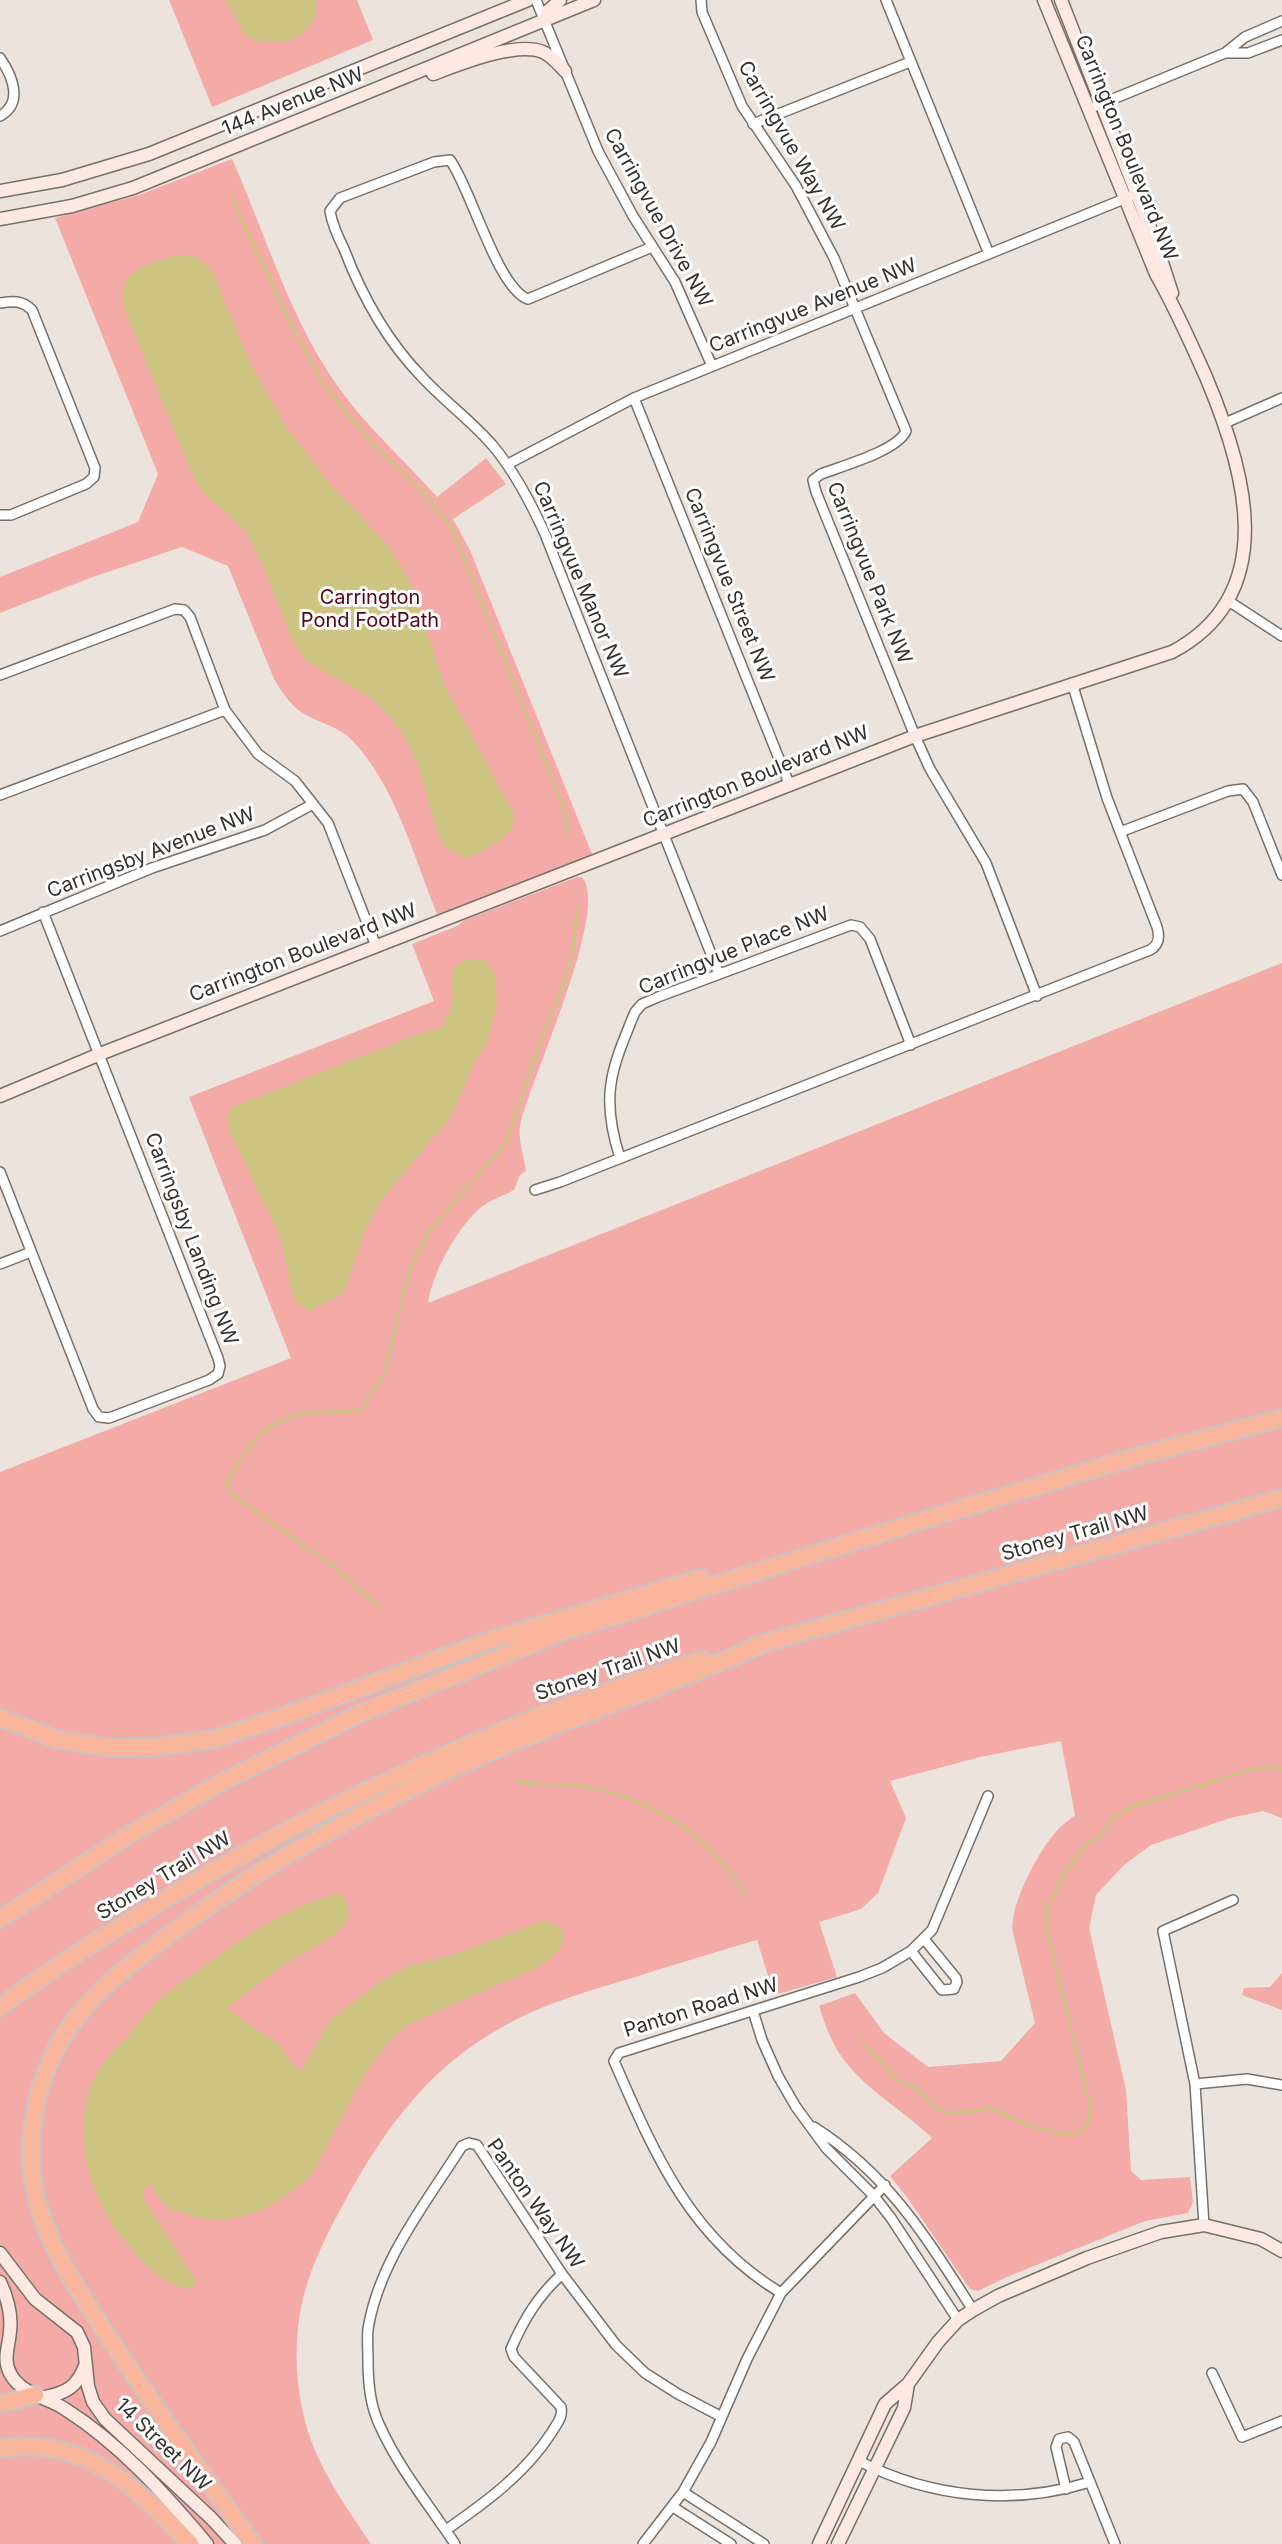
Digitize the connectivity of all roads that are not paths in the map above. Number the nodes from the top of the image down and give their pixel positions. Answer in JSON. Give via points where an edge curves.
{"nodes":[{"id":1,"x":528,"y":0,"type":"edge"},
{"id":2,"x":536,"y":0,"type":"edge"},
{"id":3,"x":560,"y":0,"type":"edge"},
{"id":4,"x":594,"y":0,"type":"edge"},
{"id":5,"x":701,"y":0,"type":"edge"},
{"id":6,"x":886,"y":0,"type":"edge"},
{"id":7,"x":1044,"y":0,"type":"edge"},
{"id":8,"x":1061,"y":0,"type":"edge"},
{"id":9,"x":544,"y":20,"type":"junction"},
{"id":10,"x":1282,"y":21,"type":"edge"},
{"id":11,"x":1282,"y":40,"type":"edge"},
{"id":12,"x":1225,"y":53,"type":"junction"},
{"id":13,"x":0,"y":58,"type":"edge"},
{"id":14,"x":910,"y":62,"type":"junction"},
{"id":15,"x":565,"y":70,"type":"junction"},
{"id":16,"x":355,"y":98,"type":"junction"},
{"id":17,"x":1102,"y":104,"type":"junction"},
{"id":18,"x":1088,"y":109,"type":"junction"},
{"id":19,"x":0,"y":116,"type":"edge"},
{"id":20,"x":753,"y":124,"type":"junction"},
{"id":21,"x":0,"y":191,"type":"edge"},
{"id":22,"x":1137,"y":193,"type":"junction"},
{"id":23,"x":1125,"y":198,"type":"junction"},
{"id":24,"x":0,"y":219,"type":"edge"},
{"id":25,"x":652,"y":247,"type":"junction"},
{"id":26,"x":989,"y":254,"type":"junction"},
{"id":27,"x":0,"y":303,"type":"edge"},
{"id":28,"x":856,"y":308,"type":"junction"},
{"id":29,"x":1176,"y":309,"type":"junction"},
{"id":30,"x":712,"y":366,"type":"junction"},
{"id":31,"x":634,"y":398,"type":"junction"},
{"id":32,"x":1282,"y":398,"type":"edge"},
{"id":33,"x":1226,"y":423,"type":"junction"},
{"id":34,"x":508,"y":464,"type":"junction"},
{"id":35,"x":0,"y":515,"type":"edge"},
{"id":36,"x":1230,"y":602,"type":"junction"},
{"id":37,"x":1282,"y":636,"type":"edge"},
{"id":38,"x":0,"y":675,"type":"edge"},
{"id":39,"x":1072,"y":683,"type":"junction"},
{"id":40,"x":225,"y":710,"type":"junction"},
{"id":41,"x":915,"y":735,"type":"junction"},
{"id":42,"x":790,"y":786,"type":"junction"},
{"id":43,"x":0,"y":795,"type":"edge"},
{"id":44,"x":313,"y":804,"type":"junction"},
{"id":45,"x":1120,"y":832,"type":"junction"},
{"id":46,"x":663,"y":835,"type":"junction"},
{"id":47,"x":1282,"y":875,"type":"edge"},
{"id":48,"x":44,"y":912,"type":"junction"},
{"id":49,"x":0,"y":931,"type":"edge"},
{"id":50,"x":376,"y":946,"type":"junction"},
{"id":51,"x":719,"y":974,"type":"junction"},
{"id":52,"x":1037,"y":996,"type":"junction"},
{"id":53,"x":911,"y":1045,"type":"junction"},
{"id":54,"x":100,"y":1054,"type":"junction"},
{"id":55,"x":0,"y":1096,"type":"edge"},
{"id":56,"x":620,"y":1158,"type":"junction"},
{"id":57,"x":0,"y":1172,"type":"edge"},
{"id":58,"x":535,"y":1190,"type":"dead end"},
{"id":59,"x":31,"y":1251,"type":"junction"},
{"id":60,"x":0,"y":1264,"type":"edge"},
{"id":61,"x":1282,"y":1410,"type":"edge"},
{"id":62,"x":1282,"y":1418,"type":"edge"},
{"id":63,"x":1131,"y":1458,"type":"junction"},
{"id":64,"x":1282,"y":1498,"type":"edge"},
{"id":65,"x":1282,"y":1504,"type":"edge"},
{"id":66,"x":911,"y":1525,"type":"junction"},
{"id":67,"x":1122,"y":1542,"type":"junction"},
{"id":68,"x":763,"y":1644,"type":"junction"},
{"id":69,"x":0,"y":1720,"type":"edge"},
{"id":70,"x":988,"y":1796,"type":"dead end"},
{"id":71,"x":1233,"y":1900,"type":"dead end"},
{"id":72,"x":0,"y":1919,"type":"edge"},
{"id":73,"x":924,"y":1939,"type":"junction"},
{"id":74,"x":87,"y":1948,"type":"junction"},
{"id":75,"x":911,"y":1951,"type":"junction"},
{"id":76,"x":0,"y":2007,"type":"edge"},
{"id":77,"x":753,"y":2011,"type":"junction"},
{"id":78,"x":0,"y":2022,"type":"edge"},
{"id":79,"x":1195,"y":2084,"type":"junction"},
{"id":80,"x":1282,"y":2085,"type":"edge"},
{"id":81,"x":812,"y":2126,"type":"junction"},
{"id":82,"x":885,"y":2185,"type":"junction"},
{"id":83,"x":874,"y":2196,"type":"junction"},
{"id":84,"x":1204,"y":2225,"type":"junction"},
{"id":85,"x":1282,"y":2251,"type":"edge"},
{"id":86,"x":0,"y":2253,"type":"edge"},
{"id":87,"x":562,"y":2274,"type":"junction"},
{"id":88,"x":0,"y":2282,"type":"edge"},
{"id":89,"x":781,"y":2293,"type":"junction"},
{"id":90,"x":973,"y":2310,"type":"junction"},
{"id":91,"x":958,"y":2320,"type":"junction"},
{"id":92,"x":86,"y":2365,"type":"junction"},
{"id":93,"x":1212,"y":2373,"type":"dead end"},
{"id":94,"x":908,"y":2384,"type":"junction"},
{"id":95,"x":40,"y":2396,"type":"junction"},
{"id":96,"x":0,"y":2404,"type":"edge"},
{"id":97,"x":720,"y":2416,"type":"junction"},
{"id":98,"x":1282,"y":2421,"type":"edge"},
{"id":99,"x":0,"y":2448,"type":"edge"},
{"id":100,"x":859,"y":2461,"type":"junction"},
{"id":101,"x":876,"y":2469,"type":"junction"},
{"id":102,"x":1090,"y":2482,"type":"junction"},
{"id":103,"x":1066,"y":2489,"type":"junction"},
{"id":104,"x":683,"y":2492,"type":"junction"},
{"id":105,"x":673,"y":2507,"type":"junction"},
{"id":106,"x":446,"y":2530,"type":"junction"},
{"id":107,"x":190,"y":2544,"type":"edge"},
{"id":108,"x":207,"y":2544,"type":"edge"},
{"id":109,"x":235,"y":2544,"type":"edge"},
{"id":110,"x":253,"y":2544,"type":"edge"},
{"id":111,"x":455,"y":2544,"type":"edge"},
{"id":112,"x":643,"y":2544,"type":"edge"},
{"id":113,"x":731,"y":2544,"type":"edge"},
{"id":114,"x":764,"y":2544,"type":"edge"},
{"id":115,"x":819,"y":2544,"type":"edge"},
{"id":116,"x":838,"y":2544,"type":"edge"},
{"id":117,"x":1115,"y":2544,"type":"edge"}],
"edges":[{"from":1,"to":21,"type":"street","name":"144 Avenue NW","via":[[149,154],[62,180]]},
{"from":2,"to":9,"type":"street","name":"Carringvue Drive NW"},
{"from":3,"to":9,"type":"street"},
{"from":4,"to":9,"type":"street","name":"144 Avenue NW"},
{"from":5,"to":20,"type":"street","name":"Carringvue Way NW","via":[[723,63]]},
{"from":6,"to":14,"type":"street"},
{"from":7,"to":18,"type":"street","name":"Carrington Boulevard NW"},
{"from":8,"to":17,"type":"street","name":"Carrington Boulevard NW"},
{"from":9,"to":15,"type":"street","name":"Carringvue Drive NW"},
{"from":9,"to":16,"type":"street","name":"144 Avenue NW"},
{"from":10,"to":12,"type":"street","via":[[1245,37]]},
{"from":11,"to":12,"type":"street","via":[[1248,53]]},
{"from":12,"to":17,"type":"street"},
{"from":13,"to":19,"type":"street","via":[[15,88],[12,103]]},
{"from":14,"to":20,"type":"street"},
{"from":14,"to":26,"type":"street"},
{"from":15,"to":16,"type":"street","via":[[543,52],[511,50],[387,92]]},
{"from":15,"to":25,"type":"street","name":"Carringvue Drive NW","via":[[608,171]]},
{"from":16,"to":24,"type":"street","name":"144 Avenue NW","via":[[133,188],[72,206]]},
{"from":17,"to":18,"type":"street"},
{"from":17,"to":22,"type":"street","name":"Carrington Boulevard NW"},
{"from":18,"to":23,"type":"street","name":"Carrington Boulevard NW"},
{"from":20,"to":28,"type":"street","name":"Carringvue Way NW","via":[[796,186]]},
{"from":22,"to":23,"type":"street","name":"Carringvue Avenue NW"},
{"from":22,"to":29,"type":"street","name":"Carrington Boulevard NW"},
{"from":23,"to":26,"type":"street","name":"Carringvue Avenue NW"},
{"from":23,"to":29,"type":"street","name":"Carrington Boulevard NW","via":[[1156,274]]},
{"from":25,"to":30,"type":"street","name":"Carringvue Drive NW","via":[[685,301]]},
{"from":25,"to":34,"type":"street","name":"Carringvue Manor NW","via":[[528,299],[517,292],[500,263],[450,160],[434,162],[334,203],[330,211],[332,220],[361,289],[386,333],[421,376]]},
{"from":26,"to":28,"type":"street","name":"Carringvue Avenue NW"},
{"from":27,"to":35,"type":"street","via":[[17,301],[32,310],[95,468],[94,477],[86,484],[11,515]]},
{"from":28,"to":30,"type":"street","name":"Carringvue Avenue NW"},
{"from":28,"to":41,"type":"street","name":"Carringvue Park NW","via":[[906,431],[892,445],[813,480]]},
{"from":29,"to":33,"type":"street","name":"Carrington Boulevard NW"},
{"from":30,"to":31,"type":"street","name":"Carringvue Avenue NW"},
{"from":31,"to":34,"type":"street","name":"Carringvue Avenue NW"},
{"from":31,"to":42,"type":"street","name":"Carringvue Street NW"},
{"from":32,"to":33,"type":"street"},
{"from":33,"to":36,"type":"street","name":"Carrington Boulevard NW","via":[[1240,471],[1246,527],[1243,568]]},
{"from":34,"to":46,"type":"street","name":"Carringvue Manor NW","via":[[545,534]]},
{"from":36,"to":37,"type":"street"},
{"from":36,"to":39,"type":"street","name":"Carrington Boulevard NW","via":[[1213,623],[1182,646]]},
{"from":38,"to":40,"type":"street","via":[[175,609],[184,610]]},
{"from":39,"to":41,"type":"street","name":"Carrington Boulevard NW"},
{"from":39,"to":45,"type":"street"},
{"from":40,"to":43,"type":"street"},
{"from":40,"to":44,"type":"street","via":[[258,754],[295,781]]},
{"from":41,"to":42,"type":"street","name":"Carrington Boulevard NW"},
{"from":41,"to":52,"type":"street","via":[[930,769],[986,863]]},
{"from":42,"to":46,"type":"street","name":"Carrington Boulevard NW"},
{"from":44,"to":48,"type":"street","name":"Carringsby Avenue NW","via":[[265,830],[152,868]]},
{"from":44,"to":50,"type":"street","via":[[328,823]]},
{"from":45,"to":47,"type":"street","via":[[1239,788],[1247,791],[1253,802]]},
{"from":45,"to":52,"type":"street","via":[[1157,927],[1158,942],[1150,950]]},
{"from":46,"to":50,"type":"street","name":"Carrington Boulevard NW"},
{"from":46,"to":51,"type":"street","name":"Carringvue Manor NW"},
{"from":48,"to":49,"type":"street","name":"Carringsby Avenue NW"},
{"from":48,"to":54,"type":"street"},
{"from":50,"to":54,"type":"street","name":"Carrington Boulevard NW"},
{"from":51,"to":53,"type":"street","name":"Carringvue Place NW","via":[[842,927],[860,927],[872,944]]},
{"from":51,"to":56,"type":"street","name":"Carringvue Place NW","via":[[642,1004],[635,1012],[616,1058],[609,1090],[611,1127]]},
{"from":52,"to":53,"type":"street"},
{"from":53,"to":56,"type":"street"},
{"from":54,"to":55,"type":"street","name":"Carrington Boulevard NW"},
{"from":54,"to":59,"type":"street","name":"Carringsby Landing NW","via":[[218,1358],[218,1374],[109,1418],[99,1417]]},
{"from":56,"to":58,"type":"street"},
{"from":57,"to":59,"type":"street","name":"Carringsby Landing NW"},
{"from":59,"to":60,"type":"street"},
{"from":61,"to":63,"type":"highway"},
{"from":62,"to":63,"type":"highway"},
{"from":63,"to":66,"type":"highway"},
{"from":64,"to":67,"type":"highway","name":"Stoney Trail NW"},
{"from":65,"to":67,"type":"highway"},
{"from":66,"to":69,"type":"highway","via":[[840,1537],[491,1640],[215,1739],[155,1748],[111,1748],[56,1739]]},
{"from":66,"to":72,"type":"highway","via":[[560,1633],[361,1713],[218,1784],[127,1836]]},
{"from":67,"to":68,"type":"highway","name":"Stoney Trail NW"},
{"from":68,"to":74,"type":"highway","name":"Stoney Trail NW","via":[[632,1682],[443,1755],[264,1841]]},
{"from":68,"to":110,"type":"highway","via":[[496,1750],[388,1800],[296,1849],[211,1904],[125,1968],[88,2003],[67,2031],[49,2064],[30,2142],[31,2171],[40,2213],[59,2255],[99,2322]]},
{"from":70,"to":73,"type":"street","name":"Panton Road NW","via":[[938,1917]]},
{"from":71,"to":79,"type":"street","via":[[1163,1931]]},
{"from":73,"to":75,"type":"street","name":"Panton Road NW"},
{"from":73,"to":75,"type":"street","via":[[956,1978],[954,1989],[942,1990]]},
{"from":74,"to":76,"type":"highway","name":"Stoney Trail NW"},
{"from":74,"to":78,"type":"highway"},
{"from":75,"to":77,"type":"street","name":"Panton Road NW","via":[[859,1977]]},
{"from":77,"to":81,"type":"street","via":[[778,2076]]},
{"from":77,"to":89,"type":"street","name":"Panton Road NW","via":[[619,2053],[614,2061],[645,2132],[680,2195],[726,2253]]},
{"from":79,"to":80,"type":"street","via":[[1247,2079]]},
{"from":79,"to":84,"type":"street"},
{"from":81,"to":82,"type":"street"},
{"from":81,"to":83,"type":"street","via":[[826,2148]]},
{"from":82,"to":83,"type":"street"},
{"from":82,"to":90,"type":"street"},
{"from":83,"to":89,"type":"street"},
{"from":83,"to":91,"type":"street"},
{"from":84,"to":85,"type":"street","via":[[1261,2239]]},
{"from":84,"to":90,"type":"street","via":[[1161,2232],[1087,2259]]},
{"from":86,"to":92,"type":"street","name":"14 Street NW","via":[[35,2299],[77,2332]]},
{"from":87,"to":97,"type":"street","name":"Panton Way NW","via":[[616,2345],[645,2373]]},
{"from":87,"to":106,"type":"street","via":[[526,2316],[511,2349],[561,2407],[562,2416],[538,2453],[512,2481]]},
{"from":87,"to":106,"type":"street","name":"Panton Way NW","via":[[477,2145],[462,2146],[398,2248],[380,2287],[368,2331],[368,2379],[378,2422],[398,2460]]},
{"from":88,"to":95,"type":"street","name":"14 Street NW","via":[[10,2311],[7,2366],[16,2382]]},
{"from":89,"to":97,"type":"street"},
{"from":90,"to":91,"type":"street"},
{"from":91,"to":94,"type":"street"},
{"from":92,"to":95,"type":"street","via":[[65,2393]]},
{"from":92,"to":109,"type":"street","name":"14 Street NW","via":[[93,2402],[105,2419]]},
{"from":93,"to":98,"type":"street","via":[[1242,2437]]},
{"from":94,"to":100,"type":"street","via":[[885,2404]]},
{"from":94,"to":101,"type":"street","via":[[904,2408]]},
{"from":95,"to":96,"type":"highway"},
{"from":95,"to":108,"type":"street","name":"14 Street NW","via":[[104,2436]]},
{"from":97,"to":104,"type":"street","via":[[711,2442]]},
{"from":99,"to":107,"type":"highway","via":[[41,2448],[91,2460],[128,2482]]},
{"from":100,"to":101,"type":"street"},
{"from":100,"to":115,"type":"street"},
{"from":101,"to":103,"type":"street","via":[[955,2494],[1007,2496]]},
{"from":101,"to":116,"type":"street"},
{"from":102,"to":103,"type":"street"},
{"from":102,"to":103,"type":"street","via":[[1074,2442],[1063,2437],[1056,2447]]},
{"from":102,"to":117,"type":"street"},
{"from":104,"to":105,"type":"street"},
{"from":104,"to":114,"type":"street"},
{"from":105,"to":112,"type":"street"},
{"from":105,"to":113,"type":"street"},
{"from":106,"to":111,"type":"street","name":"Panton Way NW"}]}
